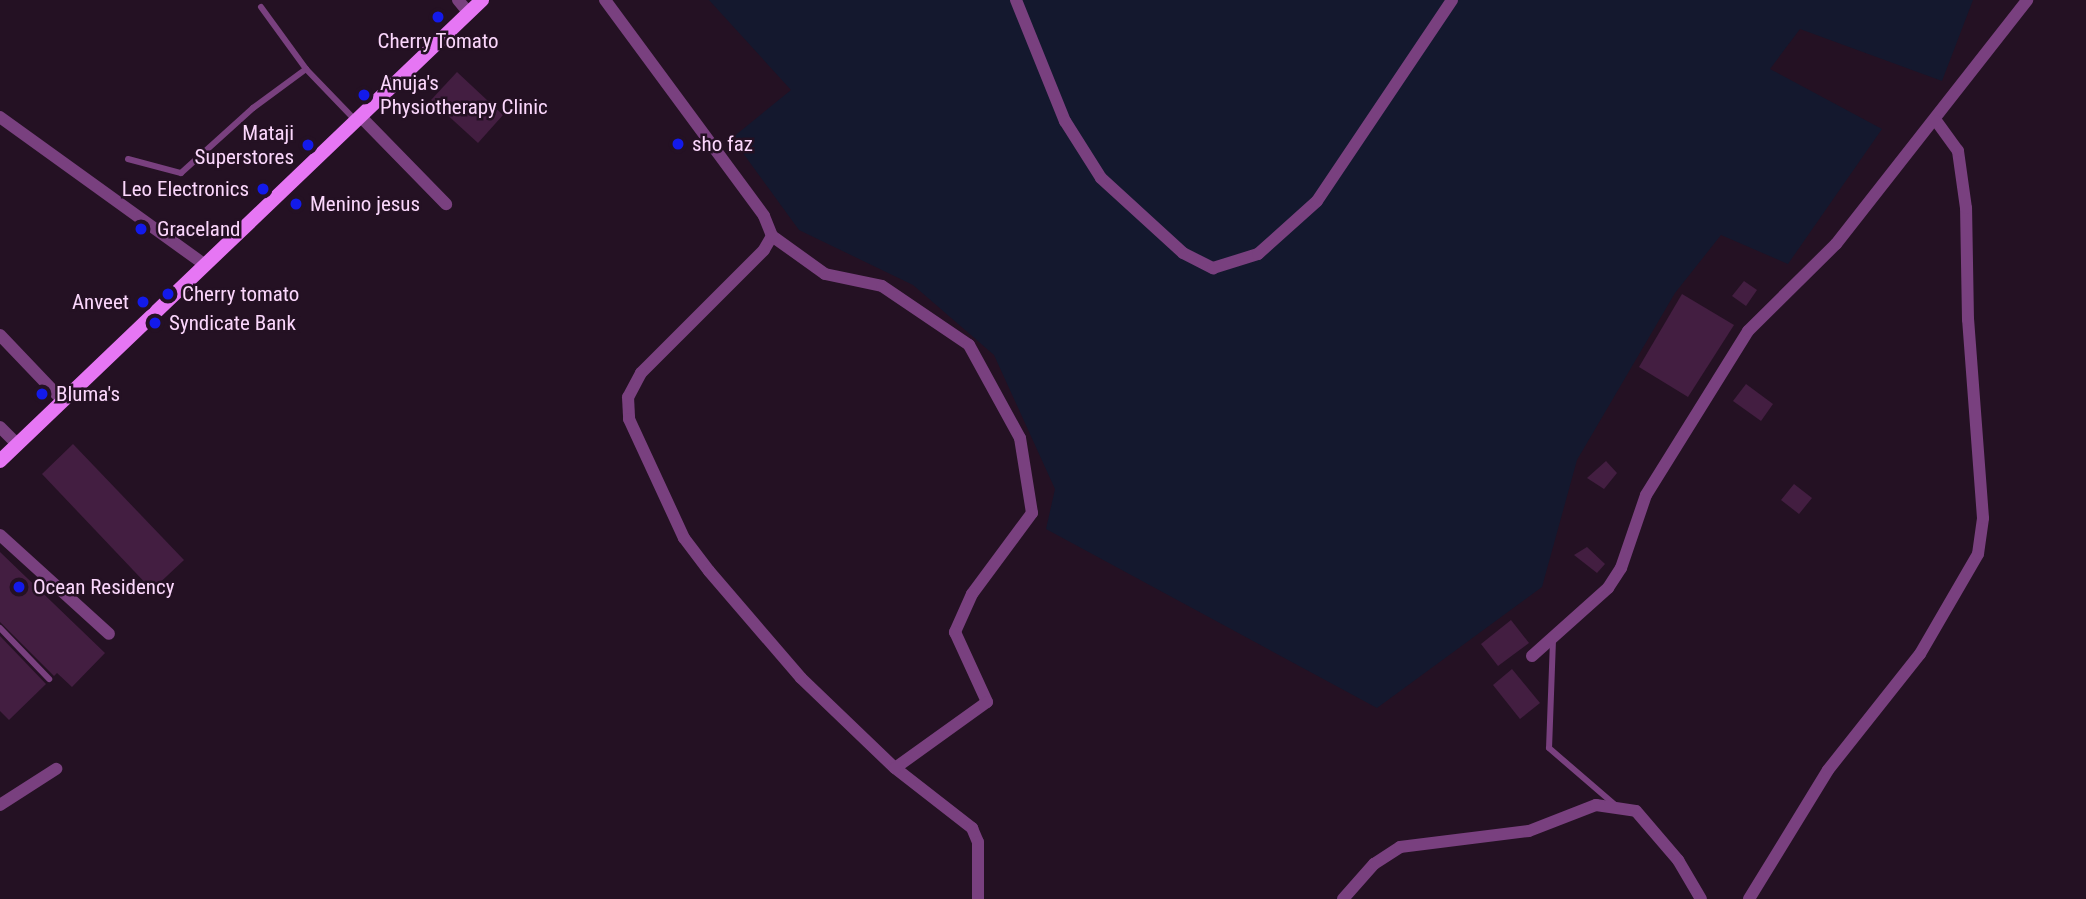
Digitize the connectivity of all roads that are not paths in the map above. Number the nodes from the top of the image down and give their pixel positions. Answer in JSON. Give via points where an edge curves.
{"nodes":[{"id":1,"x":458,"y":0,"type":"edge"},
{"id":2,"x":482,"y":0,"type":"edge"},
{"id":3,"x":605,"y":0,"type":"edge"},
{"id":4,"x":1016,"y":0,"type":"edge"},
{"id":5,"x":1452,"y":0,"type":"edge"},
{"id":6,"x":2027,"y":0,"type":"edge"},
{"id":7,"x":261,"y":6,"type":"dead end"},
{"id":8,"x":468,"y":13,"type":"junction"},
{"id":9,"x":306,"y":69,"type":"junction"},
{"id":10,"x":0,"y":117,"type":"edge"},
{"id":11,"x":358,"y":119,"type":"junction"},
{"id":12,"x":1936,"y":121,"type":"junction"},
{"id":13,"x":128,"y":159,"type":"dead end"},
{"id":14,"x":446,"y":204,"type":"dead end"},
{"id":15,"x":772,"y":236,"type":"junction"},
{"id":16,"x":205,"y":265,"type":"junction"},
{"id":17,"x":0,"y":335,"type":"edge"},
{"id":18,"x":63,"y":401,"type":"junction"},
{"id":19,"x":0,"y":428,"type":"edge"},
{"id":20,"x":17,"y":444,"type":"junction"},
{"id":21,"x":0,"y":461,"type":"edge"},
{"id":22,"x":0,"y":535,"type":"edge"},
{"id":23,"x":0,"y":628,"type":"edge"},
{"id":24,"x":109,"y":634,"type":"dead end"},
{"id":25,"x":1553,"y":639,"type":"junction"},
{"id":26,"x":1532,"y":656,"type":"dead end"},
{"id":27,"x":49,"y":679,"type":"dead end"},
{"id":28,"x":895,"y":768,"type":"junction"},
{"id":29,"x":56,"y":769,"type":"dead end"},
{"id":30,"x":0,"y":805,"type":"edge"},
{"id":31,"x":1616,"y":806,"type":"junction"},
{"id":32,"x":978,"y":899,"type":"edge"},
{"id":33,"x":1343,"y":899,"type":"edge"},
{"id":34,"x":1701,"y":899,"type":"edge"},
{"id":35,"x":1749,"y":899,"type":"edge"}],
"edges":[{"from":1,"to":8,"type":"street"},
{"from":2,"to":8,"type":"main road"},
{"from":3,"to":15,"type":"street","via":[[764,216]]},
{"from":4,"to":5,"type":"street","via":[[1065,121],[1101,177],[1183,253],[1213,268],[1258,254],[1317,201]]},
{"from":6,"to":12,"type":"street"},
{"from":7,"to":9,"type":"lane"},
{"from":8,"to":11,"type":"main road"},
{"from":9,"to":11,"type":"lane"},
{"from":9,"to":13,"type":"lane","via":[[253,108],[181,173]]},
{"from":10,"to":16,"type":"street"},
{"from":11,"to":14,"type":"street"},
{"from":11,"to":16,"type":"main road"},
{"from":12,"to":25,"type":"street","via":[[1836,244],[1748,331],[1646,495],[1621,568],[1608,588]]},
{"from":12,"to":35,"type":"street","via":[[1958,151],[1966,208],[1968,320],[1983,518],[1978,554],[1920,654],[1828,770]]},
{"from":15,"to":28,"type":"street","via":[[764,250],[641,373],[628,397],[629,419],[684,538],[709,571],[801,678]]},
{"from":15,"to":28,"type":"street","via":[[825,274],[882,286],[969,345],[1020,438],[1032,513],[972,594],[955,632],[987,702]]},
{"from":16,"to":18,"type":"main road"},
{"from":17,"to":18,"type":"street"},
{"from":18,"to":20,"type":"main road"},
{"from":19,"to":20,"type":"street"},
{"from":20,"to":21,"type":"main road"},
{"from":22,"to":24,"type":"street"},
{"from":23,"to":27,"type":"lane"},
{"from":25,"to":26,"type":"street"},
{"from":25,"to":31,"type":"lane","via":[[1549,748]]},
{"from":28,"to":32,"type":"street","via":[[972,828],[978,842]]},
{"from":29,"to":30,"type":"street"},
{"from":31,"to":33,"type":"street","via":[[1596,805],[1529,831],[1400,847],[1374,864]]},
{"from":31,"to":34,"type":"street","via":[[1636,811],[1654,829]]}]}
